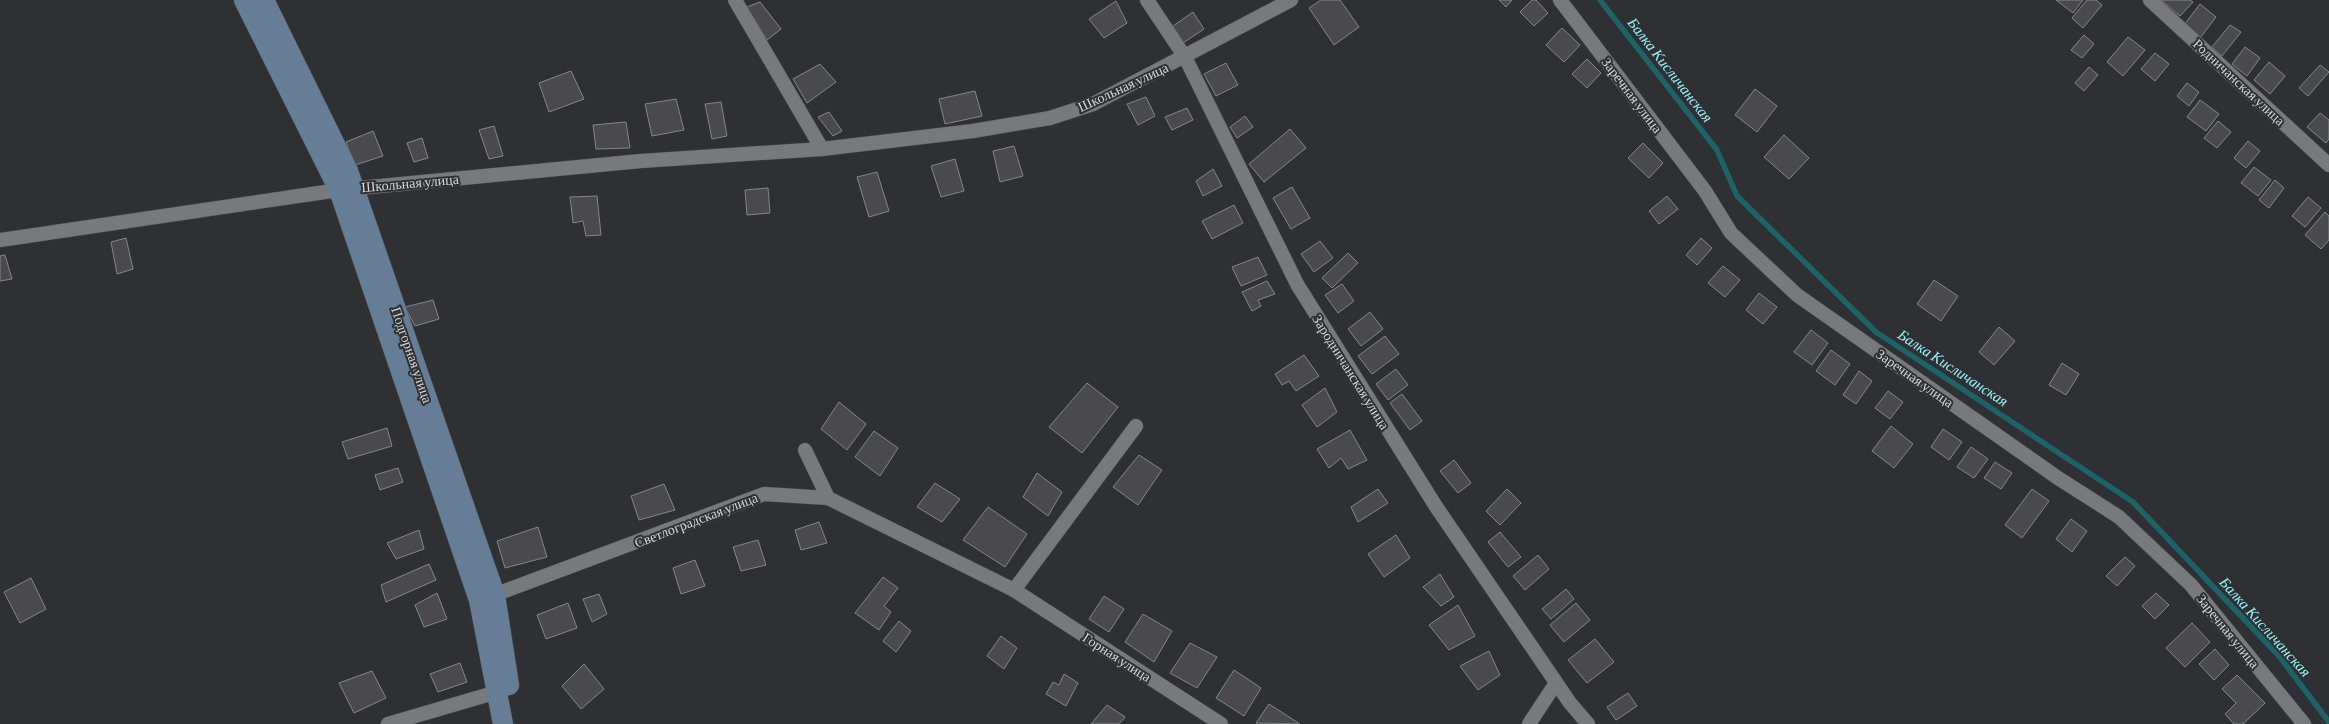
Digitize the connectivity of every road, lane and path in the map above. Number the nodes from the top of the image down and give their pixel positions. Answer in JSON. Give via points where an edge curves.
{"nodes":[{"id":1,"x":244,"y":0,"type":"edge"},
{"id":2,"x":264,"y":0,"type":"edge"},
{"id":3,"x":734,"y":0,"type":"edge"},
{"id":4,"x":1147,"y":0,"type":"edge"},
{"id":5,"x":1291,"y":0,"type":"edge"},
{"id":6,"x":1560,"y":0,"type":"edge"},
{"id":7,"x":2150,"y":0,"type":"edge"},
{"id":8,"x":1185,"y":57,"type":"junction"},
{"id":9,"x":822,"y":150,"type":"junction"},
{"id":10,"x":2329,"y":165,"type":"edge"},
{"id":11,"x":346,"y":189,"type":"junction"},
{"id":12,"x":0,"y":240,"type":"edge"},
{"id":13,"x":1136,"y":426,"type":"dead end"},
{"id":14,"x":805,"y":450,"type":"dead end"},
{"id":15,"x":828,"y":498,"type":"junction"},
{"id":16,"x":995,"y":580,"type":"joint"},
{"id":17,"x":1014,"y":590,"type":"junction"},
{"id":18,"x":487,"y":598,"type":"junction"},
{"id":19,"x":1556,"y":683,"type":"junction"},
{"id":20,"x":503,"y":690,"type":"junction"},
{"id":21,"x":388,"y":724,"type":"edge"},
{"id":22,"x":503,"y":724,"type":"edge"},
{"id":23,"x":515,"y":724,"type":"edge"},
{"id":24,"x":1220,"y":724,"type":"edge"},
{"id":25,"x":1529,"y":724,"type":"edge"},
{"id":26,"x":1588,"y":724,"type":"edge"},
{"id":27,"x":2304,"y":724,"type":"edge"}],
"edges":[{"from":1,"to":11,"type":"street","name":"Подгорная улица"},
{"from":2,"to":11,"type":"street","name":"Подгорная улица","via":[[348,171]]},
{"from":3,"to":9,"type":"street"},
{"from":4,"to":8,"type":"street","name":"Зародничанская улица"},
{"from":5,"to":8,"type":"street","name":"Школьная улица"},
{"from":6,"to":27,"type":"street","name":"Заречная улица","via":[[1705,191],[1731,233],[1797,295],[2058,478],[2119,517],[2191,585]]},
{"from":7,"to":10,"type":"street","name":"Родничанская улица"},
{"from":8,"to":9,"type":"street","name":"Школьная улица","via":[[1093,104],[1050,118]]},
{"from":8,"to":19,"type":"street","name":"Зародничанская улица","via":[[1297,284],[1434,505]]},
{"from":9,"to":11,"type":"street","name":"Школьная улица","via":[[641,161]]},
{"from":11,"to":12,"type":"street","name":"Школьная улица"},
{"from":11,"to":18,"type":"street","name":"Подгорная улица"},
{"from":13,"to":17,"type":"street"},
{"from":14,"to":15,"type":"street"},
{"from":15,"to":16,"type":"street","name":"Светлоградская улица"},
{"from":15,"to":18,"type":"street","name":"Светлоградская улица","via":[[764,494]]},
{"from":16,"to":17,"type":"street","name":"Горная улица"},
{"from":17,"to":24,"type":"street","name":"Горная улица"},
{"from":18,"to":20,"type":"street","name":"Подгорная улица"},
{"from":19,"to":25,"type":"street"},
{"from":19,"to":26,"type":"street","name":"Зародничанская улица"},
{"from":20,"to":21,"type":"street"},
{"from":20,"to":22,"type":"street"},
{"from":20,"to":23,"type":"street"}]}
